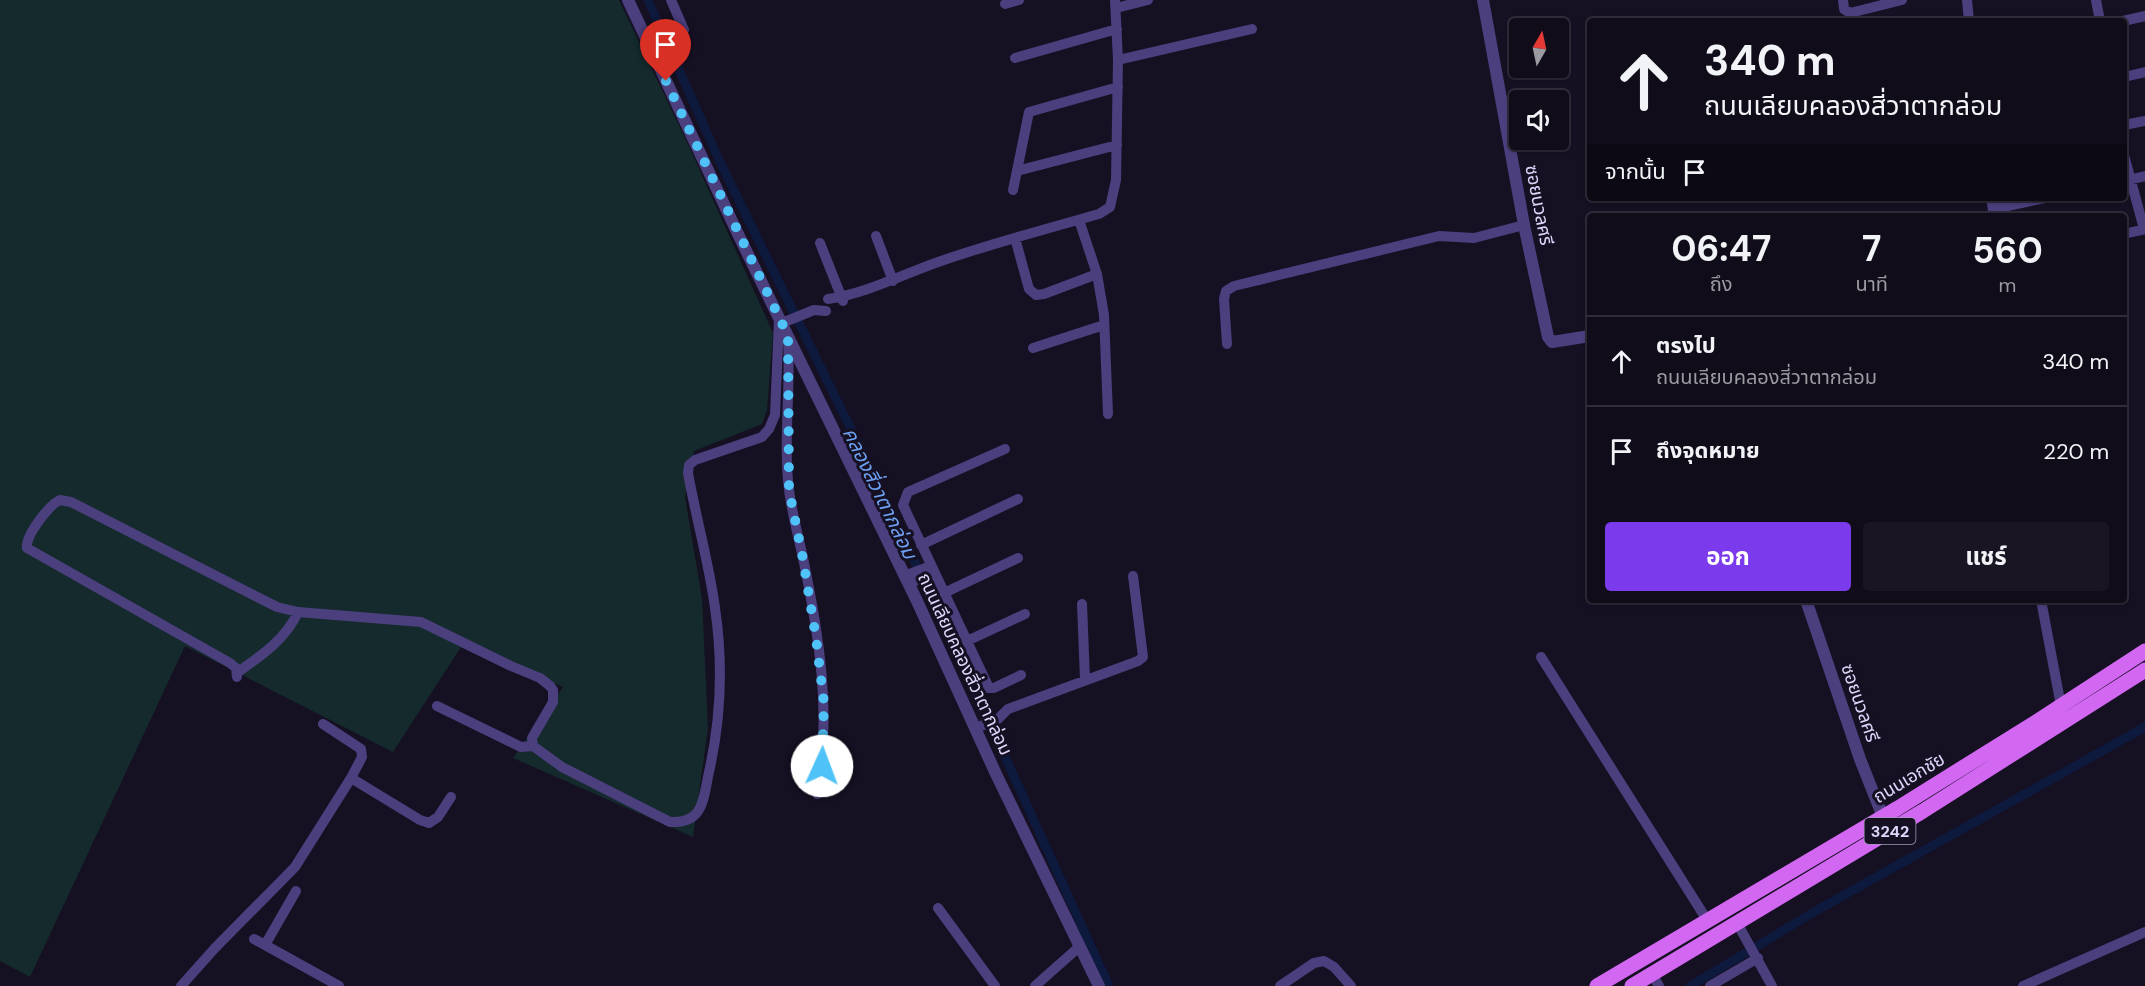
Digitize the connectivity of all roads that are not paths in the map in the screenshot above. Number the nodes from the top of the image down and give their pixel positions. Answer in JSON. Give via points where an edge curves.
{"nodes":[{"id":1,"x":628,"y":0,"type":"edge"},
{"id":2,"x":671,"y":0,"type":"edge"},
{"id":3,"x":1019,"y":0,"type":"edge"},
{"id":4,"x":1148,"y":0,"type":"edge"},
{"id":5,"x":1483,"y":0,"type":"edge"},
{"id":6,"x":1844,"y":0,"type":"edge"},
{"id":7,"x":1902,"y":0,"type":"edge"},
{"id":8,"x":1967,"y":0,"type":"edge"},
{"id":9,"x":2096,"y":0,"type":"edge"},
{"id":10,"x":1005,"y":4,"type":"dead end"},
{"id":11,"x":1116,"y":4,"type":"edge"},
{"id":12,"x":2145,"y":16,"type":"edge"},
{"id":13,"x":1969,"y":18,"type":"edge"},
{"id":14,"x":2099,"y":18,"type":"edge"},
{"id":15,"x":2127,"y":20,"type":"edge"},
{"id":16,"x":1252,"y":29,"type":"dead end"},
{"id":17,"x":684,"y":30,"type":"dead end"},
{"id":18,"x":1117,"y":30,"type":"junction"},
{"id":19,"x":1015,"y":58,"type":"dead end"},
{"id":20,"x":1118,"y":60,"type":"junction"},
{"id":21,"x":2145,"y":72,"type":"edge"},
{"id":22,"x":2127,"y":76,"type":"edge"},
{"id":23,"x":1118,"y":87,"type":"junction"},
{"id":24,"x":2145,"y":120,"type":"edge"},
{"id":25,"x":2127,"y":124,"type":"edge"},
{"id":26,"x":1117,"y":145,"type":"junction"},
{"id":27,"x":1017,"y":171,"type":"junction"},
{"id":28,"x":2145,"y":176,"type":"edge"},
{"id":29,"x":2127,"y":180,"type":"edge"},
{"id":30,"x":1013,"y":190,"type":"dead end"},
{"id":31,"x":2029,"y":201,"type":"edge"},
{"id":32,"x":1993,"y":208,"type":"edge"},
{"id":33,"x":1079,"y":220,"type":"junction"},
{"id":34,"x":1524,"y":225,"type":"junction"},
{"id":35,"x":2144,"y":229,"type":"edge"},
{"id":36,"x":2127,"y":233,"type":"edge"},
{"id":37,"x":876,"y":236,"type":"dead end"},
{"id":38,"x":1015,"y":238,"type":"junction"},
{"id":39,"x":820,"y":243,"type":"dead end"},
{"id":40,"x":1097,"y":274,"type":"junction"},
{"id":41,"x":893,"y":281,"type":"junction"},
{"id":42,"x":844,"y":298,"type":"junction"},
{"id":43,"x":781,"y":321,"type":"junction"},
{"id":44,"x":1104,"y":325,"type":"junction"},
{"id":45,"x":788,"y":336,"type":"junction"},
{"id":46,"x":1587,"y":337,"type":"edge"},
{"id":47,"x":1227,"y":344,"type":"dead end"},
{"id":48,"x":1032,"y":348,"type":"dead end"},
{"id":49,"x":1108,"y":414,"type":"dead end"},
{"id":50,"x":1005,"y":449,"type":"dead end"},
{"id":51,"x":1018,"y":499,"type":"dead end"},
{"id":52,"x":921,"y":545,"type":"junction"},
{"id":53,"x":1018,"y":558,"type":"dead end"},
{"id":54,"x":928,"y":571,"type":"junction"},
{"id":55,"x":1133,"y":576,"type":"dead end"},
{"id":56,"x":909,"y":579,"type":"junction"},
{"id":57,"x":944,"y":593,"type":"junction"},
{"id":58,"x":1807,"y":603,"type":"edge"},
{"id":59,"x":2043,"y":603,"type":"edge"},
{"id":60,"x":1082,"y":604,"type":"dead end"},
{"id":61,"x":298,"y":612,"type":"junction"},
{"id":62,"x":1024,"y":614,"type":"dead end"},
{"id":63,"x":967,"y":641,"type":"junction"},
{"id":64,"x":2145,"y":651,"type":"edge"},
{"id":65,"x":1541,"y":657,"type":"dead end"},
{"id":66,"x":2145,"y":670,"type":"edge"},
{"id":67,"x":1021,"y":675,"type":"dead end"},
{"id":68,"x":1085,"y":680,"type":"junction"},
{"id":69,"x":437,"y":706,"type":"dead end"},
{"id":70,"x":2061,"y":706,"type":"junction"},
{"id":71,"x":323,"y":724,"type":"dead end"},
{"id":72,"x":980,"y":726,"type":"junction"},
{"id":73,"x":533,"y":746,"type":"junction"},
{"id":74,"x":351,"y":778,"type":"junction"},
{"id":75,"x":817,"y":794,"type":"dead end"},
{"id":76,"x":451,"y":796,"type":"dead end"},
{"id":77,"x":1883,"y":817,"type":"junction"},
{"id":78,"x":296,"y":891,"type":"dead end"},
{"id":79,"x":938,"y":908,"type":"dead end"},
{"id":80,"x":1707,"y":920,"type":"junction"},
{"id":81,"x":1737,"y":923,"type":"junction"},
{"id":82,"x":2145,"y":932,"type":"edge"},
{"id":83,"x":254,"y":939,"type":"dead end"},
{"id":84,"x":265,"y":945,"type":"junction"},
{"id":85,"x":1079,"y":947,"type":"junction"},
{"id":86,"x":1757,"y":956,"type":"junction"},
{"id":87,"x":1656,"y":980,"type":"edge"},
{"id":88,"x":1602,"y":985,"type":"edge"},
{"id":89,"x":181,"y":986,"type":"edge"},
{"id":90,"x":339,"y":986,"type":"edge"},
{"id":91,"x":995,"y":986,"type":"edge"},
{"id":92,"x":1035,"y":986,"type":"edge"},
{"id":93,"x":1099,"y":986,"type":"edge"},
{"id":94,"x":1280,"y":986,"type":"edge"},
{"id":95,"x":1351,"y":986,"type":"edge"},
{"id":96,"x":1632,"y":986,"type":"edge"},
{"id":97,"x":1710,"y":986,"type":"edge"},
{"id":98,"x":1772,"y":986,"type":"edge"},
{"id":99,"x":2023,"y":986,"type":"edge"}],
"edges":[{"from":1,"to":43,"type":"street","name":"ถนนเลียบคลองสี่วาตากล่อม"},
{"from":2,"to":17,"type":"street"},
{"from":3,"to":10,"type":"street"},
{"from":4,"to":11,"type":"street"},
{"from":5,"to":34,"type":"street","name":"ซอยนวลศรี"},
{"from":6,"to":7,"type":"street","via":[[1844,9],[1850,13]]},
{"from":8,"to":13,"type":"street"},
{"from":9,"to":14,"type":"street"},
{"from":11,"to":18,"type":"street"},
{"from":12,"to":15,"type":"street"},
{"from":16,"to":20,"type":"street"},
{"from":18,"to":19,"type":"street"},
{"from":18,"to":20,"type":"street"},
{"from":20,"to":23,"type":"street"},
{"from":21,"to":22,"type":"street"},
{"from":23,"to":26,"type":"street"},
{"from":23,"to":27,"type":"street","via":[[1029,112]]},
{"from":24,"to":25,"type":"street"},
{"from":26,"to":27,"type":"street"},
{"from":26,"to":33,"type":"street","via":[[1110,207]]},
{"from":27,"to":30,"type":"street"},
{"from":28,"to":29,"type":"street"},
{"from":29,"to":35,"type":"street"},
{"from":31,"to":32,"type":"street"},
{"from":33,"to":38,"type":"street"},
{"from":33,"to":40,"type":"street"},
{"from":34,"to":46,"type":"street","name":"ซอยนวลศรี","via":[[1548,337],[1552,342],[1560,342]]},
{"from":34,"to":47,"type":"street","via":[[1474,238],[1439,236],[1234,286],[1224,298]]},
{"from":35,"to":36,"type":"street"},
{"from":37,"to":41,"type":"street"},
{"from":38,"to":40,"type":"street","via":[[1029,289],[1036,295]]},
{"from":38,"to":41,"type":"street"},
{"from":39,"to":42,"type":"street"},
{"from":40,"to":44,"type":"street"},
{"from":41,"to":42,"type":"street"},
{"from":42,"to":43,"type":"street"},
{"from":43,"to":45,"type":"street","name":"ถนนเลียบคลองสี่วาตากล่อม"},
{"from":43,"to":73,"type":"street","via":[[775,415],[769,429],[762,437],[695,459],[689,465],[715,606],[720,684],[713,753],[698,813],[683,822],[670,822],[562,767]]},
{"from":44,"to":48,"type":"street"},
{"from":44,"to":49,"type":"street"},
{"from":45,"to":56,"type":"street","name":"ถนนเลียบคลองสี่วาตากล่อม"},
{"from":45,"to":75,"type":"street","via":[[789,490],[824,703]]},
{"from":50,"to":52,"type":"street","via":[[908,492],[903,505]]},
{"from":51,"to":52,"type":"street"},
{"from":52,"to":54,"type":"street"},
{"from":53,"to":57,"type":"street"},
{"from":54,"to":56,"type":"street"},
{"from":54,"to":57,"type":"street"},
{"from":55,"to":68,"type":"street","via":[[1143,657]]},
{"from":56,"to":72,"type":"street","name":"ถนนเลียบคลองสี่วาตากล่อม"},
{"from":57,"to":63,"type":"street"},
{"from":58,"to":77,"type":"street","name":"ซอยนวลศรี"},
{"from":59,"to":70,"type":"street"},
{"from":60,"to":68,"type":"street"},
{"from":61,"to":61,"type":"street","via":[[280,639],[237,674],[230,663],[27,548],[26,543],[52,505],[60,500],[71,502],[277,607]]},
{"from":61,"to":73,"type":"street","via":[[420,622],[540,678],[550,686],[553,702],[532,738]]},
{"from":62,"to":63,"type":"street"},
{"from":63,"to":67,"type":"street","via":[[988,687]]},
{"from":64,"to":70,"type":"main road","name":"ถนนเอกชัย","number":"3242"},
{"from":65,"to":80,"type":"street"},
{"from":66,"to":81,"type":"main road","name":"ถนนเอกชัย","number":"3242","via":[[1979,777]]},
{"from":68,"to":72,"type":"street","via":[[1008,709],[998,719]]},
{"from":69,"to":73,"type":"street","via":[[520,747]]},
{"from":70,"to":77,"type":"main road","name":"ถนนเอกชัย","number":"3242"},
{"from":71,"to":74,"type":"street","via":[[362,749]]},
{"from":72,"to":85,"type":"street","name":"ถนนเลียบคลองสี่วาตากล่อม"},
{"from":74,"to":76,"type":"street","via":[[429,823],[438,817]]},
{"from":74,"to":89,"type":"street","via":[[295,867]]},
{"from":77,"to":80,"type":"main road","name":"ถนนเอกชัย","number":"3242"},
{"from":78,"to":84,"type":"street"},
{"from":79,"to":91,"type":"street"},
{"from":80,"to":88,"type":"main road","name":"ถนนเอกชัย","number":"3242"},
{"from":81,"to":86,"type":"street"},
{"from":81,"to":87,"type":"main road","name":"ถนนเอกชัย","number":"3242"},
{"from":82,"to":99,"type":"street"},
{"from":83,"to":84,"type":"street"},
{"from":84,"to":90,"type":"street"},
{"from":85,"to":92,"type":"street"},
{"from":85,"to":93,"type":"street","name":"ถนนเลียบคลองสี่วาตากล่อม"},
{"from":86,"to":97,"type":"street"},
{"from":86,"to":98,"type":"street"},
{"from":87,"to":96,"type":"main road","name":"ถนนเอกชัย","number":"3242"},
{"from":94,"to":95,"type":"street","via":[[1314,963],[1324,961]]}]}
